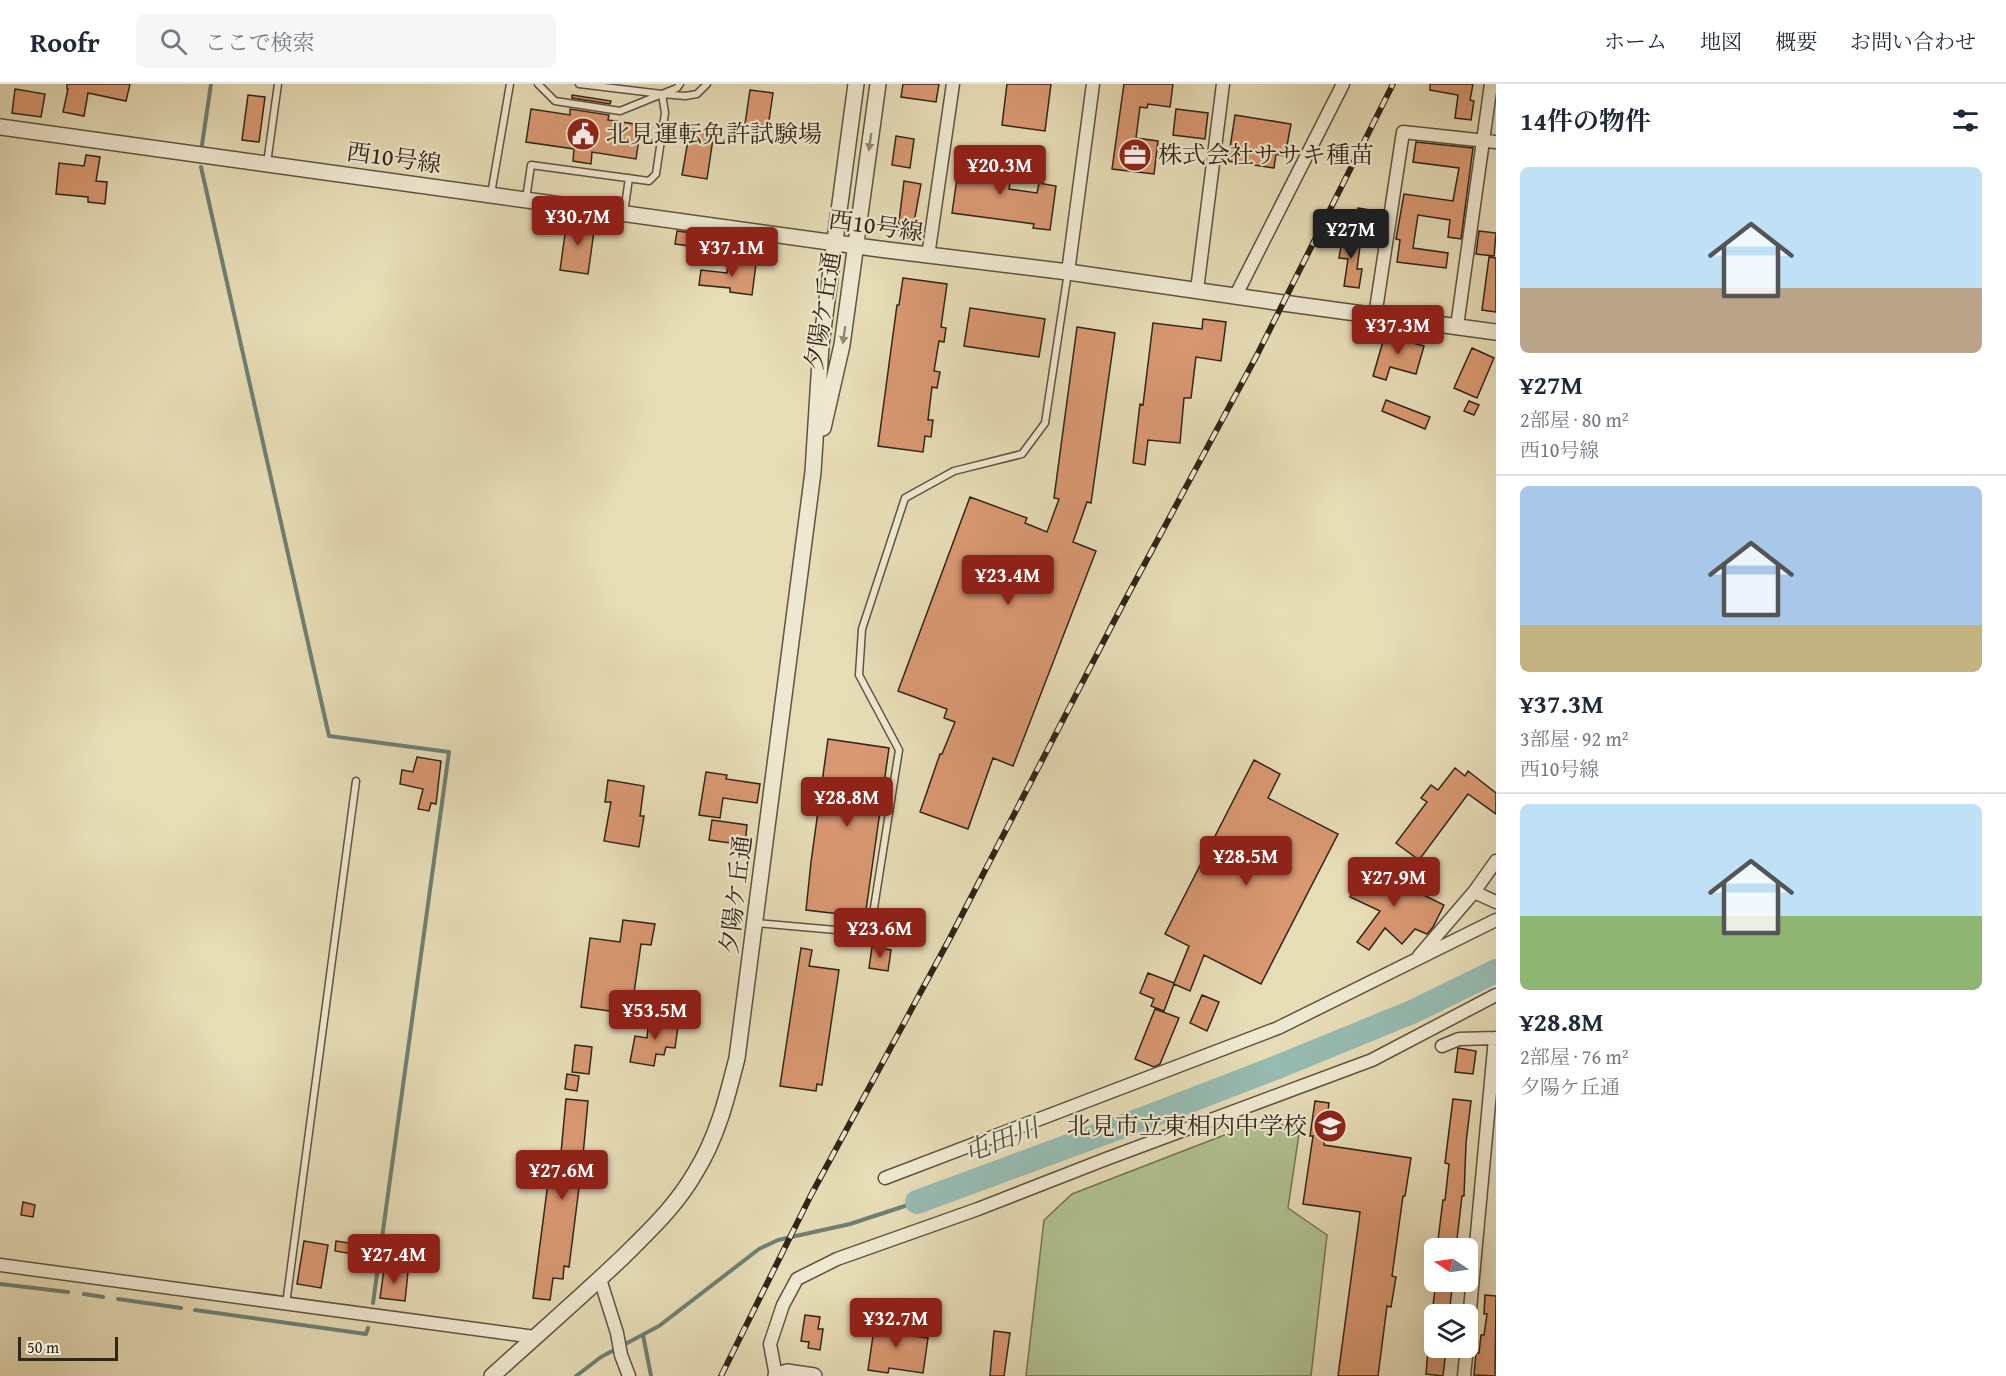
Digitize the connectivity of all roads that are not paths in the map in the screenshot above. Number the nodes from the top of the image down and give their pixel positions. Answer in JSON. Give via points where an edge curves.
{"nodes":[{"id":1,"x":278,"y":84,"type":"edge"},
{"id":2,"x":510,"y":84,"type":"edge"},
{"id":3,"x":538,"y":84,"type":"edge"},
{"id":4,"x":579,"y":84,"type":"edge"},
{"id":5,"x":680,"y":84,"type":"edge"},
{"id":6,"x":707,"y":84,"type":"edge"},
{"id":7,"x":856,"y":84,"type":"edge"},
{"id":8,"x":878,"y":84,"type":"edge"},
{"id":9,"x":953,"y":84,"type":"edge"},
{"id":10,"x":1093,"y":84,"type":"edge"},
{"id":11,"x":1223,"y":84,"type":"edge"},
{"id":12,"x":1343,"y":84,"type":"edge"},
{"id":13,"x":1491,"y":84,"type":"edge"},
{"id":14,"x":602,"y":86,"type":"edge"},
{"id":15,"x":616,"y":86,"type":"edge"},
{"id":16,"x":662,"y":94,"type":"junction"},
{"id":17,"x":0,"y":127,"type":"edge"},
{"id":18,"x":1490,"y":142,"type":"edge"},
{"id":19,"x":267,"y":164,"type":"junction"},
{"id":20,"x":628,"y":178,"type":"junction"},
{"id":21,"x":491,"y":195,"type":"junction"},
{"id":22,"x":526,"y":199,"type":"junction"},
{"id":23,"x":624,"y":213,"type":"junction"},
{"id":24,"x":834,"y":242,"type":"junction"},
{"id":25,"x":856,"y":246,"type":"junction"},
{"id":26,"x":928,"y":255,"type":"junction"},
{"id":27,"x":1068,"y":272,"type":"junction"},
{"id":28,"x":1197,"y":290,"type":"junction"},
{"id":29,"x":1236,"y":295,"type":"junction"},
{"id":30,"x":1375,"y":316,"type":"junction"},
{"id":31,"x":1457,"y":326,"type":"junction"},
{"id":32,"x":1496,"y":332,"type":"edge"},
{"id":33,"x":813,"y":472,"type":"junction"},
{"id":34,"x":356,"y":781,"type":"dead end"},
{"id":35,"x":1496,"y":861,"type":"edge"},
{"id":36,"x":1474,"y":892,"type":"junction"},
{"id":37,"x":1496,"y":902,"type":"edge"},
{"id":38,"x":1496,"y":920,"type":"edge"},
{"id":39,"x":755,"y":923,"type":"junction"},
{"id":40,"x":1414,"y":962,"type":"junction"},
{"id":41,"x":1496,"y":995,"type":"edge"},
{"id":42,"x":1495,"y":1038,"type":"edge"},
{"id":43,"x":1442,"y":1047,"type":"dead end"},
{"id":44,"x":1491,"y":1136,"type":"edge"},
{"id":45,"x":885,"y":1178,"type":"dead end"},
{"id":46,"x":0,"y":1265,"type":"edge"},
{"id":47,"x":600,"y":1279,"type":"junction"},
{"id":48,"x":1471,"y":1304,"type":"edge"},
{"id":49,"x":286,"y":1305,"type":"junction"},
{"id":50,"x":535,"y":1337,"type":"junction"},
{"id":51,"x":1466,"y":1358,"type":"edge"},
{"id":52,"x":492,"y":1376,"type":"edge"},
{"id":53,"x":629,"y":1376,"type":"edge"},
{"id":54,"x":776,"y":1376,"type":"edge"},
{"id":55,"x":814,"y":1376,"type":"edge"},
{"id":56,"x":1464,"y":1376,"type":"edge"}],
"edges":[{"from":1,"to":19,"type":"lane"},
{"from":2,"to":21,"type":"lane"},
{"from":3,"to":16,"type":"lane","via":[[555,101],[620,111]]},
{"from":4,"to":14,"type":"lane"},
{"from":5,"to":16,"type":"lane"},
{"from":6,"to":16,"type":"lane","via":[[697,94]]},
{"from":7,"to":24,"type":"street","name":"夕陽ケ丘通"},
{"from":8,"to":25,"type":"street","name":"夕陽ケ丘通","one_way":true},
{"from":9,"to":26,"type":"street"},
{"from":10,"to":27,"type":"street"},
{"from":11,"to":28,"type":"street"},
{"from":12,"to":29,"type":"street"},
{"from":13,"to":18,"type":"street"},
{"from":14,"to":15,"type":"lane"},
{"from":15,"to":16,"type":"lane"},
{"from":16,"to":20,"type":"lane","via":[[665,113],[656,174],[649,181]]},
{"from":17,"to":19,"type":"street","name":"西10号線"},
{"from":18,"to":30,"type":"street","via":[[1402,132]]},
{"from":18,"to":31,"type":"street"},
{"from":19,"to":21,"type":"street","name":"西10号線"},
{"from":20,"to":22,"type":"lane","via":[[531,165]]},
{"from":20,"to":23,"type":"lane"},
{"from":21,"to":22,"type":"street","name":"西10号線"},
{"from":22,"to":23,"type":"street","name":"西10号線"},
{"from":23,"to":24,"type":"street","name":"西10号線"},
{"from":24,"to":25,"type":"street","name":"西10号線"},
{"from":24,"to":33,"type":"street","name":"夕陽ケ丘通","via":[[821,345]]},
{"from":25,"to":26,"type":"street","name":"西10号線"},
{"from":25,"to":33,"type":"street","name":"夕陽ケ丘通","one_way":true,"via":[[842,345]]},
{"from":26,"to":27,"type":"street","name":"西10号線"},
{"from":27,"to":28,"type":"street","name":"西10号線"},
{"from":27,"to":39,"type":"lane","via":[[1045,423],[1022,454],[954,471],[905,498],[862,629],[859,675],[899,750],[870,933]]},
{"from":28,"to":29,"type":"street","name":"西10号線"},
{"from":29,"to":30,"type":"street","name":"西10号線"},
{"from":30,"to":31,"type":"street","name":"西10号線"},
{"from":31,"to":32,"type":"street","name":"西10号線"},
{"from":33,"to":39,"type":"street","name":"夕陽ケ丘通"},
{"from":34,"to":49,"type":"lane"},
{"from":35,"to":36,"type":"street"},
{"from":36,"to":37,"type":"street"},
{"from":36,"to":40,"type":"street"},
{"from":38,"to":40,"type":"street"},
{"from":39,"to":47,"type":"street","name":"夕陽ケ丘通","via":[[737,1058],[715,1136],[670,1210]]},
{"from":40,"to":45,"type":"street","via":[[1278,1028]]},
{"from":41,"to":54,"type":"street","via":[[1372,1060],[837,1259],[797,1279],[770,1344]]},
{"from":42,"to":43,"type":"street","via":[[1458,1039]]},
{"from":42,"to":44,"type":"street"},
{"from":44,"to":48,"type":"street"},
{"from":46,"to":49,"type":"street"},
{"from":47,"to":50,"type":"street","name":"夕陽ケ丘通"},
{"from":47,"to":53,"type":"street"},
{"from":49,"to":50,"type":"street"},
{"from":50,"to":52,"type":"street","name":"夕陽ケ丘通"},
{"from":51,"to":56,"type":"street"},
{"from":54,"to":55,"type":"street","via":[[787,1372]]}]}
